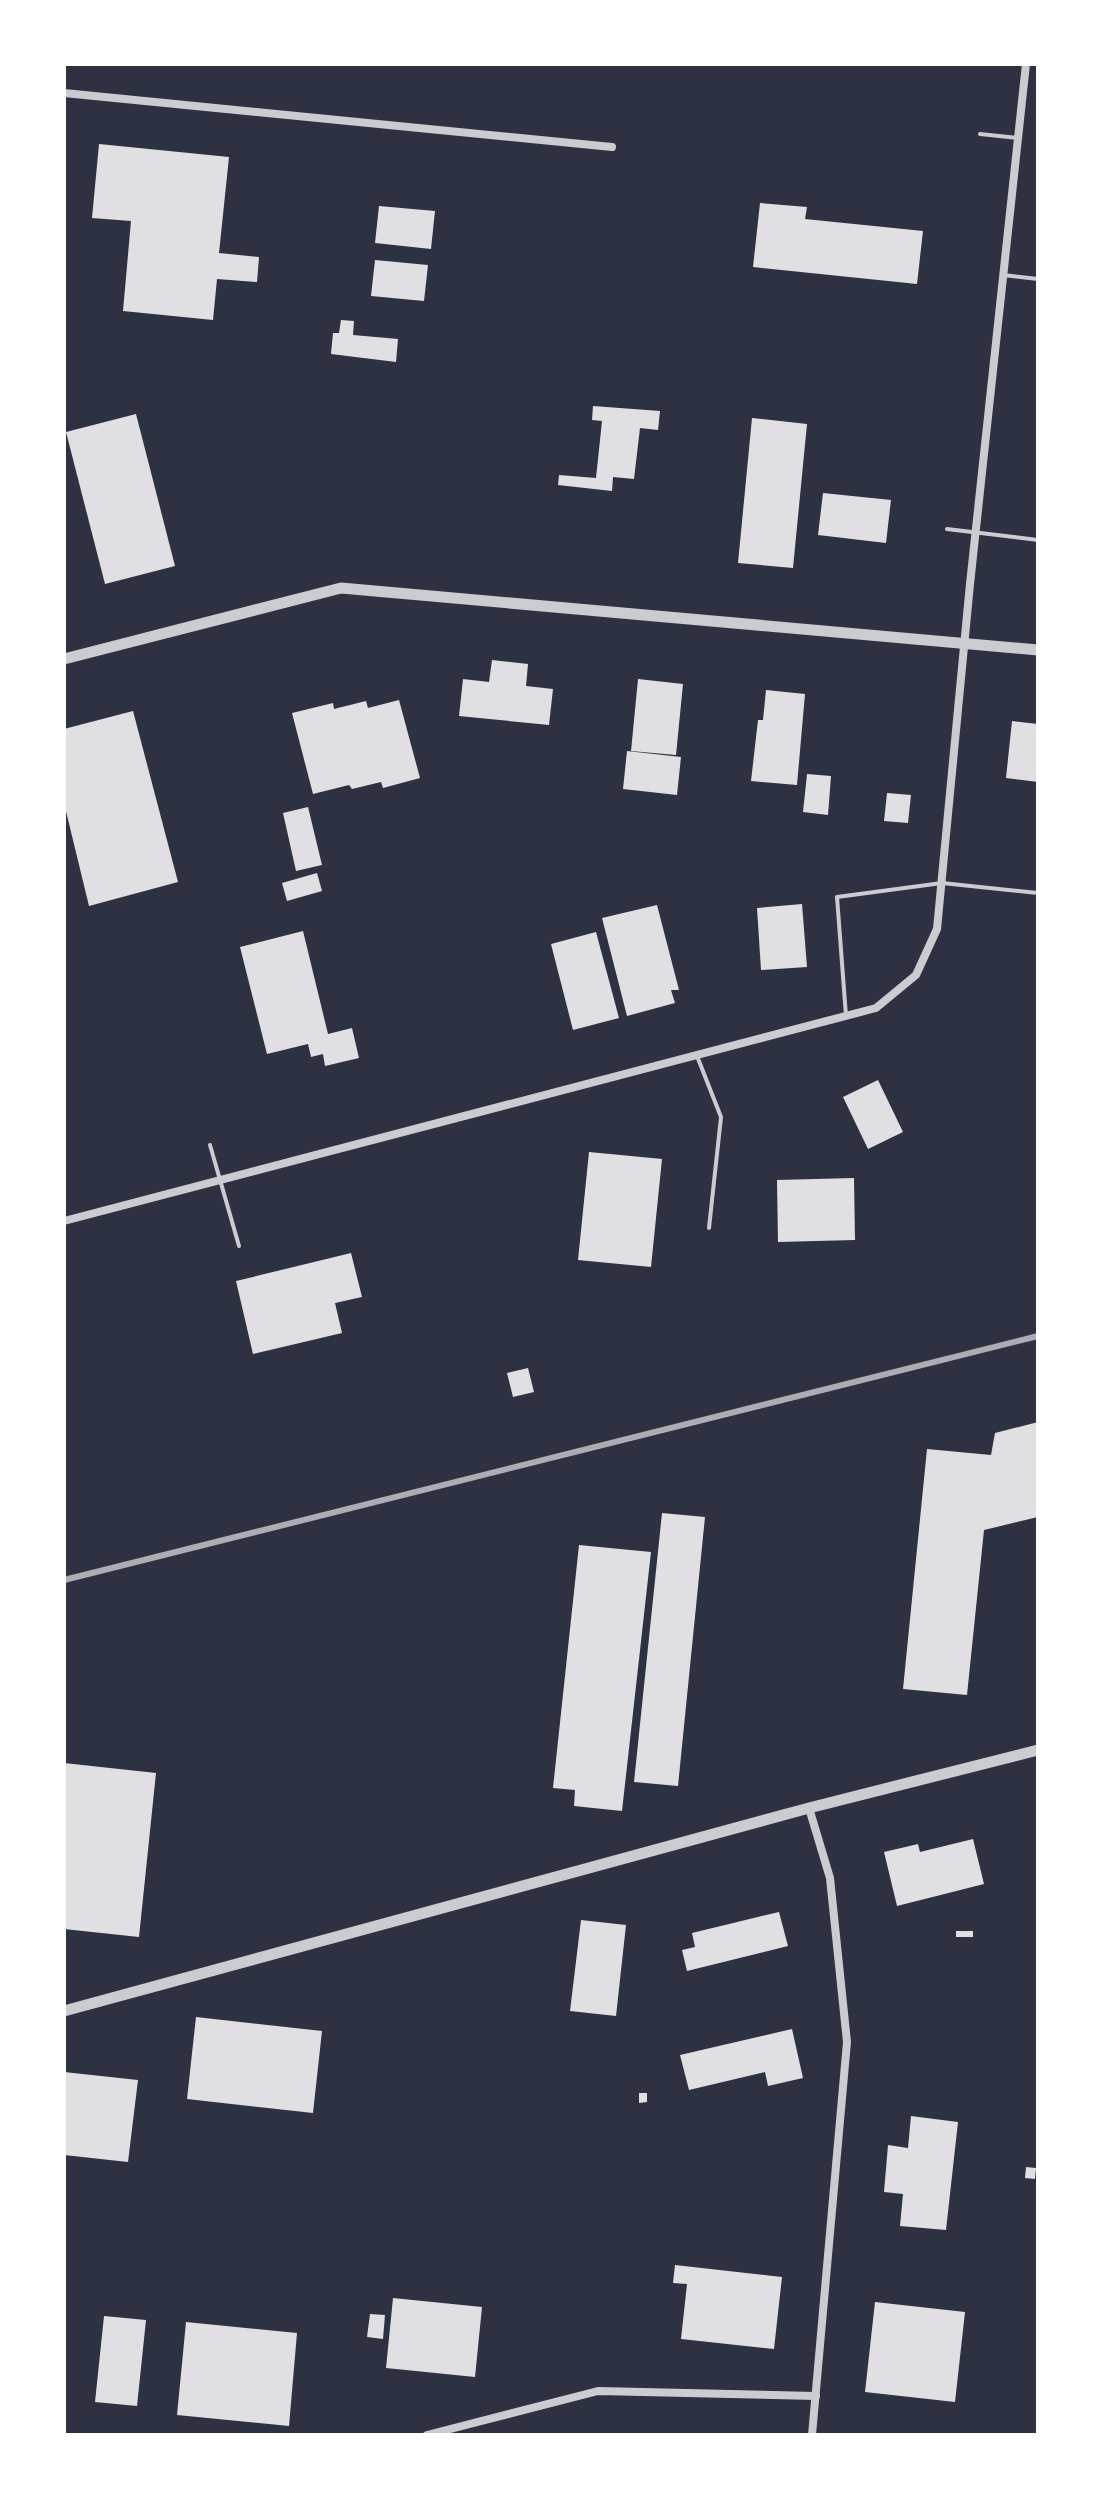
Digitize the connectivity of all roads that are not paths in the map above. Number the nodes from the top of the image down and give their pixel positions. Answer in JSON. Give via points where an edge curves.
{"nodes":[{"id":1,"x":1026,"y":64,"type":"edge"},
{"id":2,"x":64,"y":93,"type":"edge"},
{"id":3,"x":980,"y":134,"type":"dead end"},
{"id":4,"x":1018,"y":138,"type":"junction"},
{"id":5,"x":612,"y":147,"type":"dead end"},
{"id":6,"x":1003,"y":275,"type":"junction"},
{"id":7,"x":1038,"y":279,"type":"edge"},
{"id":8,"x":947,"y":529,"type":"dead end"},
{"id":9,"x":976,"y":532,"type":"junction"},
{"id":10,"x":1038,"y":540,"type":"edge"},
{"id":11,"x":965,"y":643,"type":"junction"},
{"id":12,"x":1038,"y":650,"type":"edge"},
{"id":13,"x":64,"y":658,"type":"edge"},
{"id":14,"x":942,"y":883,"type":"junction"},
{"id":15,"x":1038,"y":893,"type":"edge"},
{"id":16,"x":846,"y":1016,"type":"junction"},
{"id":17,"x":697,"y":1056,"type":"junction"},
{"id":18,"x":210,"y":1145,"type":"dead end"},
{"id":19,"x":220,"y":1180,"type":"junction"},
{"id":20,"x":64,"y":1221,"type":"edge"},
{"id":21,"x":709,"y":1228,"type":"dead end"},
{"id":22,"x":239,"y":1246,"type":"dead end"},
{"id":23,"x":1038,"y":1750,"type":"edge"},
{"id":24,"x":809,"y":1808,"type":"junction"},
{"id":25,"x":64,"y":2011,"type":"edge"},
{"id":26,"x":816,"y":2396,"type":"junction"},
{"id":27,"x":427,"y":2435,"type":"edge"},
{"id":28,"x":812,"y":2435,"type":"edge"}],
"edges":[{"from":1,"to":4,"type":"street"},
{"from":2,"to":5,"type":"street"},
{"from":3,"to":4,"type":"lane"},
{"from":4,"to":6,"type":"street"},
{"from":6,"to":7,"type":"lane"},
{"from":6,"to":9,"type":"street"},
{"from":8,"to":9,"type":"lane"},
{"from":9,"to":10,"type":"lane"},
{"from":9,"to":11,"type":"street"},
{"from":11,"to":12,"type":"street"},
{"from":11,"to":13,"type":"street","via":[[341,588]]},
{"from":11,"to":14,"type":"street"},
{"from":14,"to":15,"type":"lane"},
{"from":14,"to":16,"type":"street","via":[[937,929],[916,975],[876,1008]]},
{"from":14,"to":16,"type":"lane","via":[[837,897]]},
{"from":16,"to":17,"type":"street"},
{"from":17,"to":19,"type":"street"},
{"from":17,"to":21,"type":"lane","via":[[721,1117]]},
{"from":18,"to":19,"type":"lane"},
{"from":19,"to":20,"type":"street"},
{"from":19,"to":22,"type":"lane"},
{"from":23,"to":24,"type":"street"},
{"from":24,"to":25,"type":"street"},
{"from":24,"to":26,"type":"street","via":[[830,1878],[847,2042]]},
{"from":26,"to":27,"type":"street","via":[[598,2391]]},
{"from":26,"to":28,"type":"street"}]}
